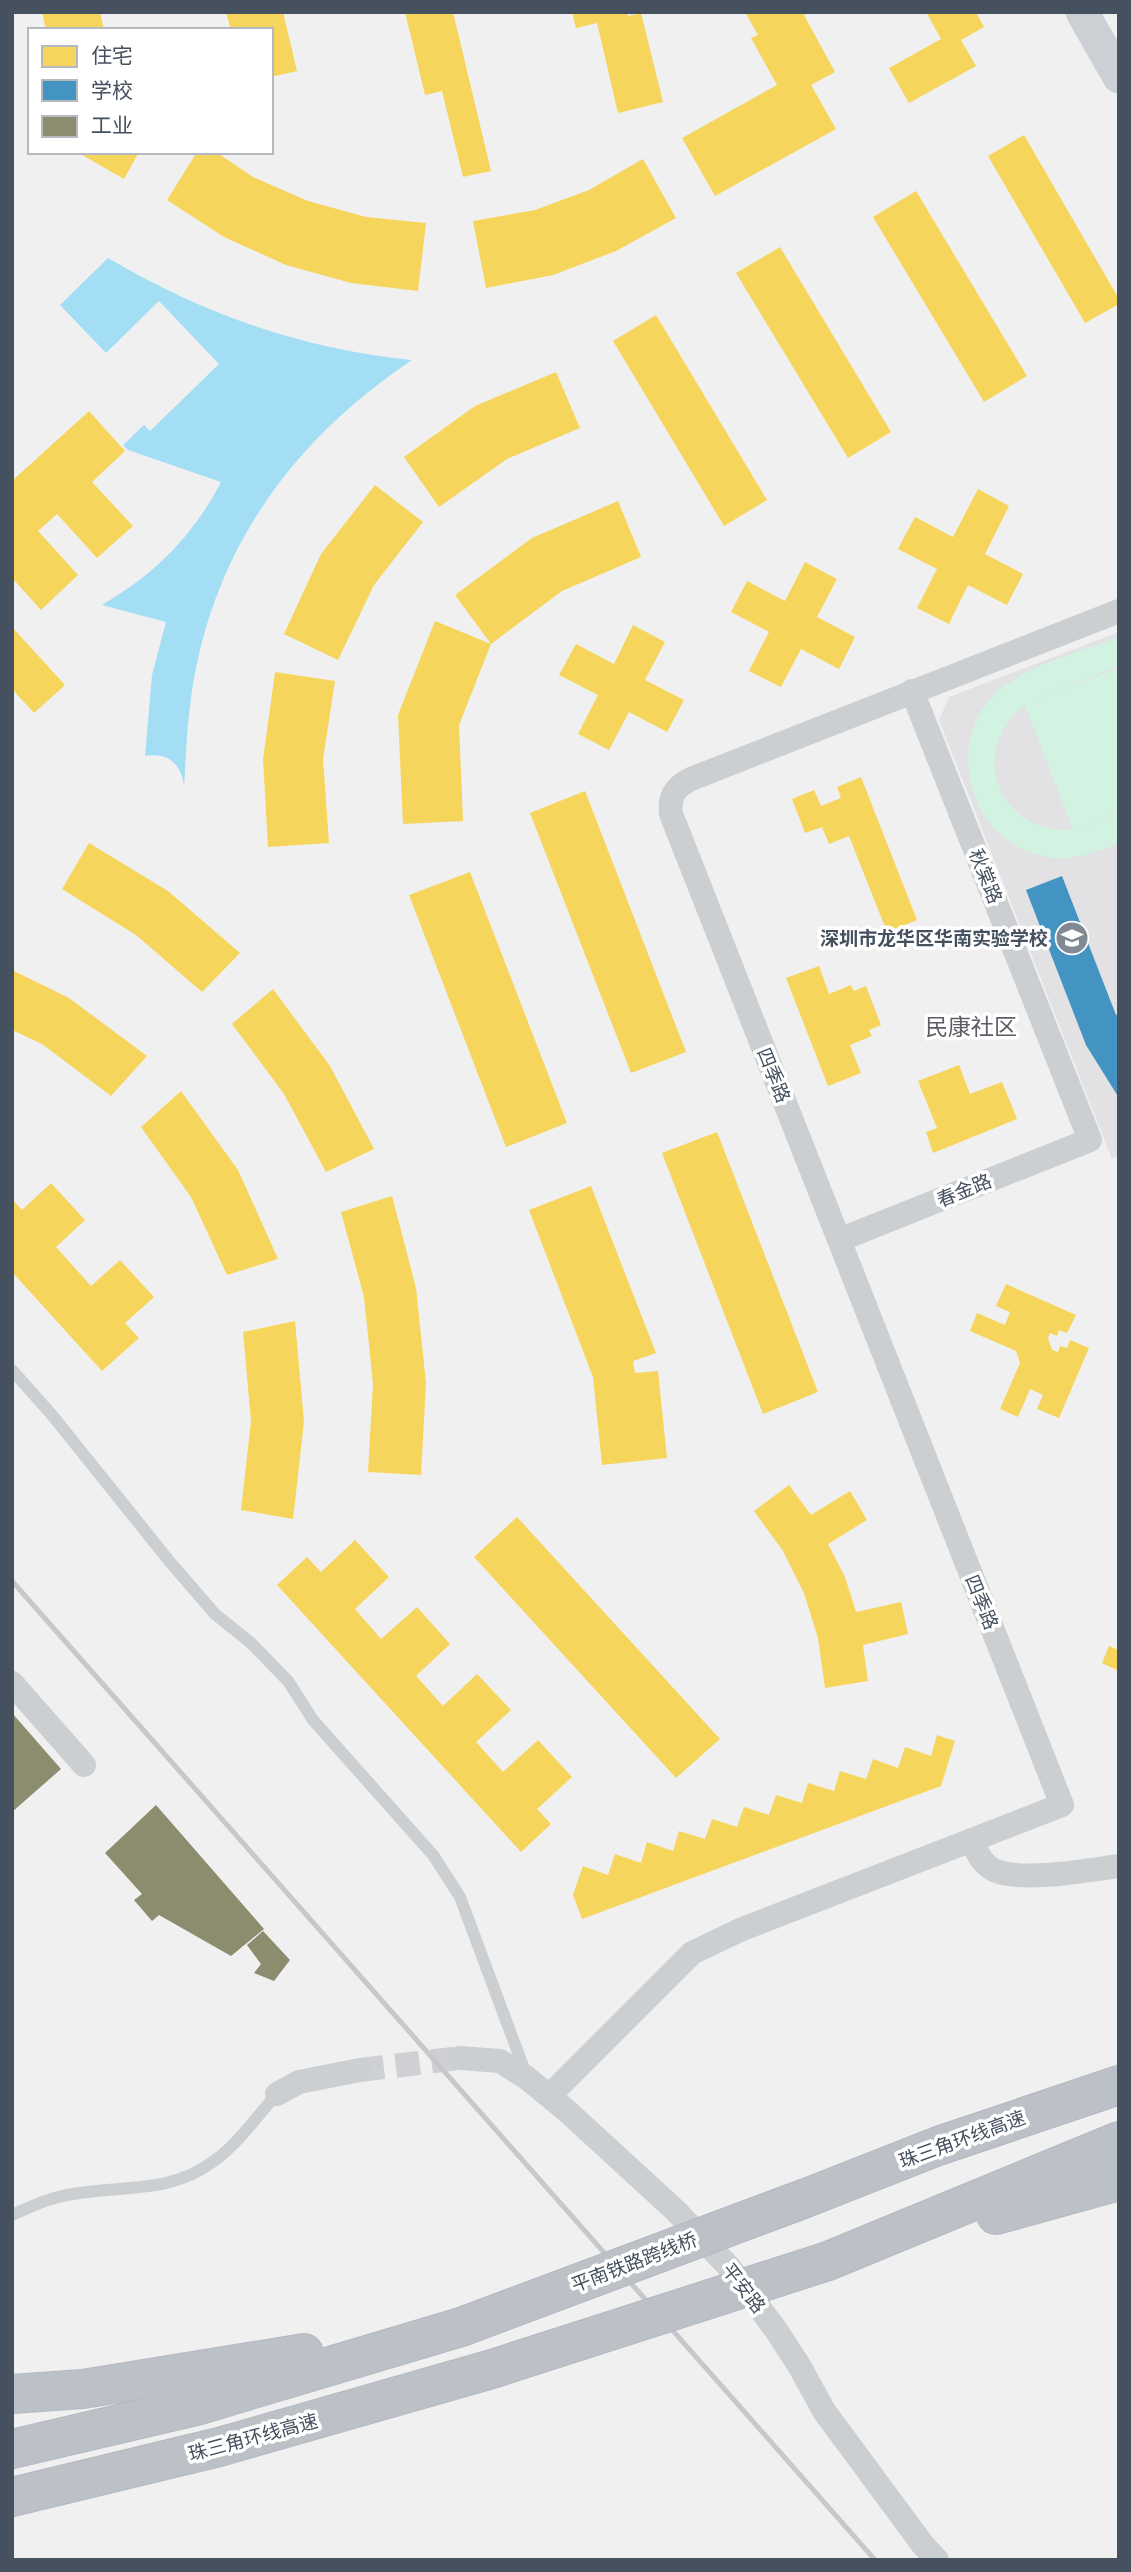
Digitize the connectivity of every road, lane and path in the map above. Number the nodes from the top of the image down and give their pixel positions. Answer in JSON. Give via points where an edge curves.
{"nodes":[{"id":1,"x":1082,"y":12,"type":"edge"},
{"id":2,"x":1115,"y":60,"type":"edge"},
{"id":3,"x":1119,"y":611,"type":"edge"},
{"id":4,"x":912,"y":691,"type":"junction"},
{"id":5,"x":1090,"y":1140,"type":"joint"},
{"id":6,"x":839,"y":1240,"type":"junction"},
{"id":7,"x":12,"y":1370,"type":"edge"},
{"id":8,"x":12,"y":1683,"type":"edge"},
{"id":9,"x":84,"y":1765,"type":"dead end"},
{"id":10,"x":971,"y":1840,"type":"junction"},
{"id":11,"x":1119,"y":1866,"type":"edge"},
{"id":12,"x":460,"y":2058,"type":"tunnel mouth"},
{"id":13,"x":360,"y":2070,"type":"tunnel mouth"},
{"id":14,"x":1119,"y":2070,"type":"edge"},
{"id":15,"x":527,"y":2078,"type":"junction"},
{"id":16,"x":1119,"y":2085,"type":"edge"},
{"id":17,"x":277,"y":2094,"type":"joint"},
{"id":18,"x":549,"y":2096,"type":"junction"},
{"id":19,"x":1119,"y":2141,"type":"edge"},
{"id":20,"x":937,"y":2146,"type":"junction"},
{"id":21,"x":1119,"y":2181,"type":"edge"},
{"id":22,"x":806,"y":2197,"type":"joint"},
{"id":23,"x":12,"y":2215,"type":"edge"},
{"id":24,"x":828,"y":2261,"type":"junction"},
{"id":25,"x":461,"y":2327,"type":"junction"},
{"id":26,"x":12,"y":2394,"type":"edge"},
{"id":27,"x":12,"y":2449,"type":"edge"},
{"id":28,"x":12,"y":2497,"type":"edge"},
{"id":29,"x":937,"y":2560,"type":"edge"}],
"edges":[{"from":1,"to":2,"type":"main road"},
{"from":3,"to":4,"type":"street","name":"四季路"},
{"from":4,"to":5,"type":"street","name":"秋棠路"},
{"from":4,"to":6,"type":"street","name":"四季路","via":[[691,779],[673,792],[670,801],[671,814]]},
{"from":5,"to":6,"type":"street","name":"春金路"},
{"from":6,"to":10,"type":"street","name":"四季路","via":[[1062,1805]]},
{"from":7,"to":15,"type":"lane","via":[[215,1614],[288,1681],[313,1720],[433,1855],[460,1897]]},
{"from":8,"to":9,"type":"street"},
{"from":10,"to":11,"type":"street","via":[[985,1864],[998,1872],[1023,1875]]},
{"from":10,"to":18,"type":"street","via":[[692,1953]]},
{"from":12,"to":15,"type":"street","name":"平安路","via":[[499,2061]]},
{"from":13,"to":17,"type":"street","via":[[299,2082]]},
{"from":14,"to":20,"type":"highway"},
{"from":15,"to":18,"type":"street","name":"平安路"},
{"from":16,"to":20,"type":"highway","name":"珠三角环线高速"},
{"from":17,"to":23,"type":"lane","via":[[214,2161],[190,2174],[157,2186],[74,2193]]},
{"from":18,"to":29,"type":"street","name":"平安路","via":[[676,2211],[729,2267],[776,2330],[824,2411]]},
{"from":19,"to":24,"type":"highway"},
{"from":20,"to":22,"type":"highway","name":"珠三角环线高速"},
{"from":21,"to":24,"type":"highway"},
{"from":22,"to":25,"type":"highway","name":"平南铁路跨线桥","bridge":true},
{"from":24,"to":28,"type":"highway","name":"珠三角环线高速","bridge":true,"via":[[492,2369],[219,2447]]},
{"from":25,"to":26,"type":"highway","via":[[83,2389]]},
{"from":25,"to":27,"type":"highway","via":[[196,2406]]}]}
